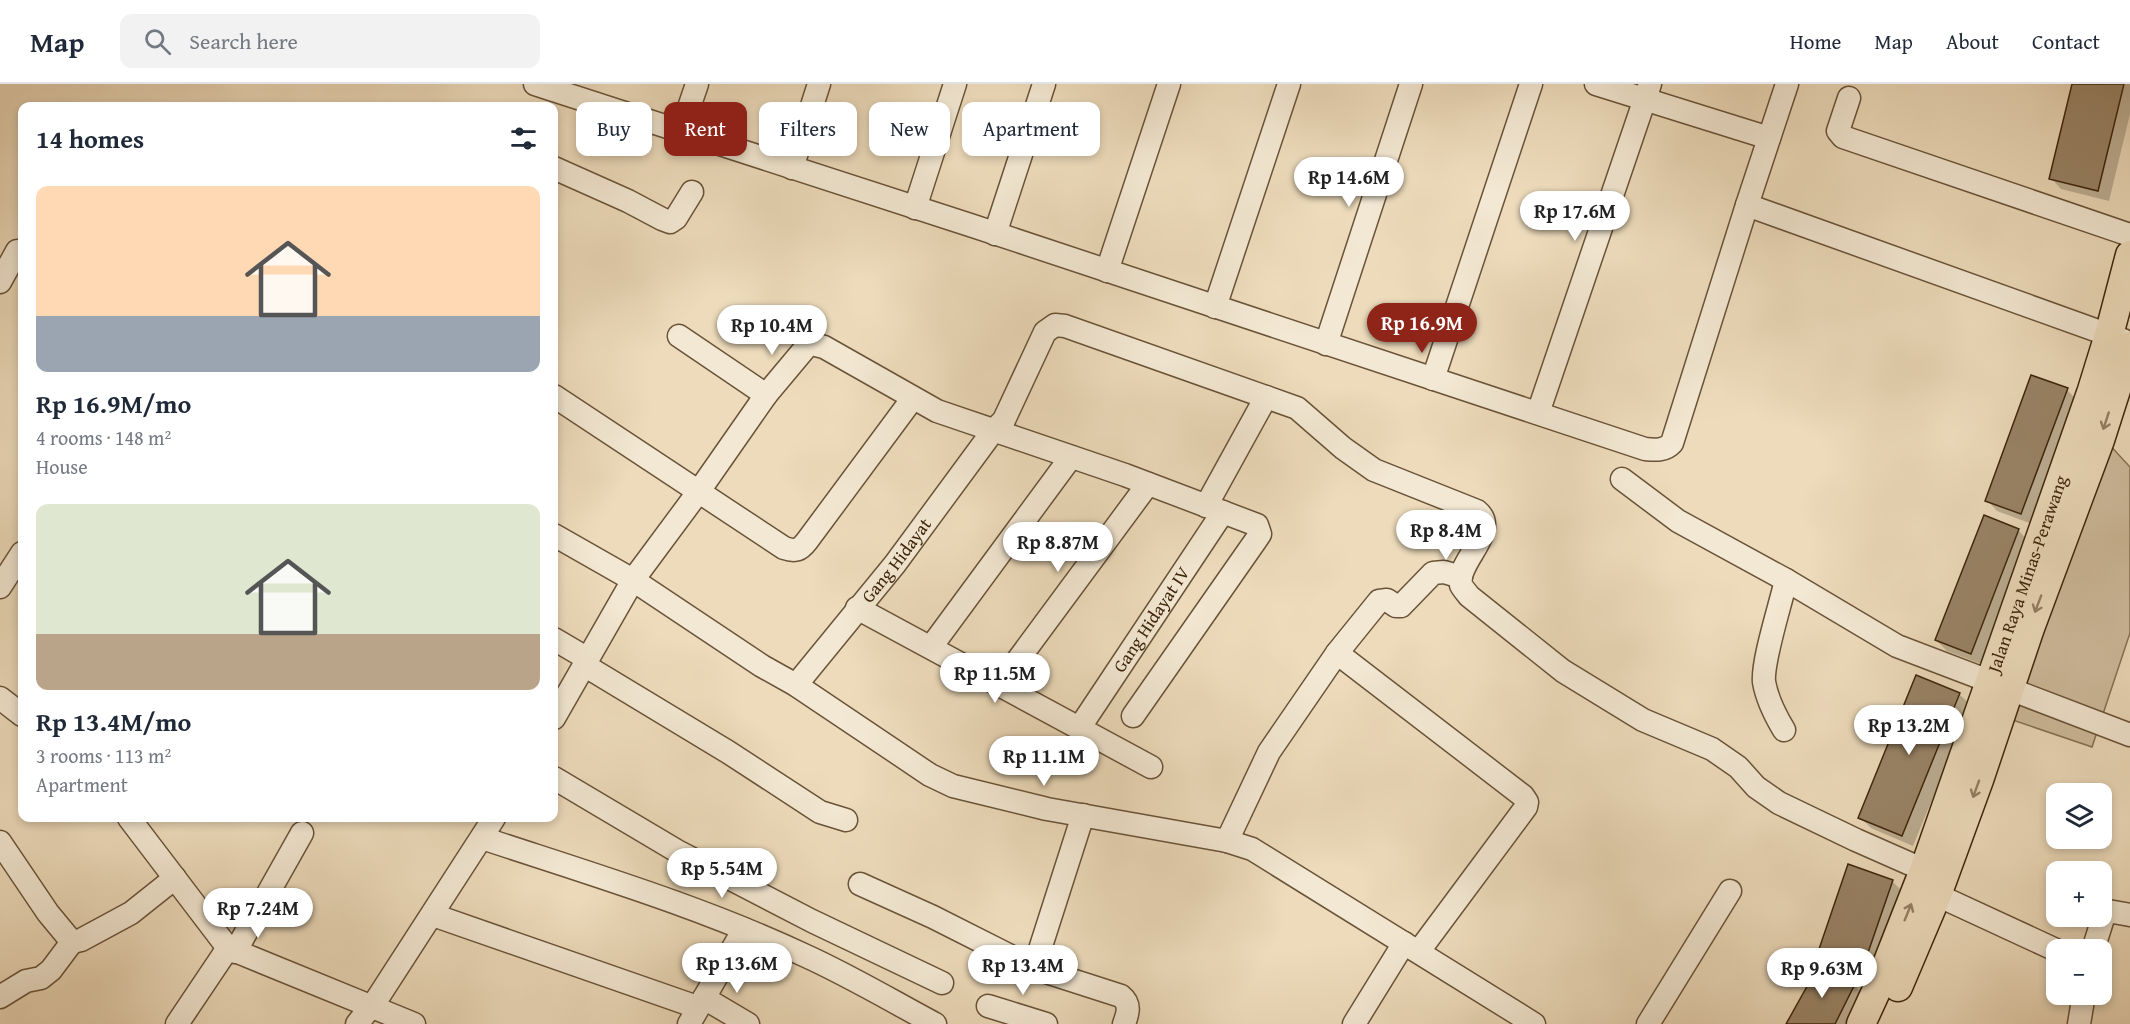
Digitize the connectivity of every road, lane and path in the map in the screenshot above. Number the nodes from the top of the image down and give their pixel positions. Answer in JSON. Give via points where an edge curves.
{"nodes":[{"id":1,"x":535,"y":84,"type":"edge"},
{"id":2,"x":697,"y":84,"type":"edge"},
{"id":3,"x":819,"y":84,"type":"edge"},
{"id":4,"x":955,"y":84,"type":"edge"},
{"id":5,"x":1044,"y":84,"type":"edge"},
{"id":6,"x":1169,"y":84,"type":"edge"},
{"id":7,"x":1289,"y":84,"type":"edge"},
{"id":8,"x":1411,"y":84,"type":"edge"},
{"id":9,"x":1531,"y":84,"type":"edge"},
{"id":10,"x":1596,"y":84,"type":"edge"},
{"id":11,"x":1787,"y":84,"type":"edge"},
{"id":12,"x":574,"y":90,"type":"edge"},
{"id":13,"x":1647,"y":91,"type":"edge"},
{"id":14,"x":1849,"y":98,"type":"dead end"},
{"id":15,"x":691,"y":102,"type":"edge"},
{"id":16,"x":664,"y":124,"type":"edge"},
{"id":17,"x":1769,"y":138,"type":"junction"},
{"id":18,"x":747,"y":153,"type":"edge"},
{"id":19,"x":792,"y":168,"type":"junction"},
{"id":20,"x":558,"y":170,"type":"edge"},
{"id":21,"x":692,"y":192,"type":"dead end"},
{"id":22,"x":1747,"y":205,"type":"junction"},
{"id":23,"x":915,"y":208,"type":"junction"},
{"id":24,"x":995,"y":234,"type":"junction"},
{"id":25,"x":2130,"y":235,"type":"edge"},
{"id":26,"x":13,"y":249,"type":"edge"},
{"id":27,"x":2130,"y":255,"type":"edge"},
{"id":28,"x":1107,"y":271,"type":"junction"},
{"id":29,"x":0,"y":282,"type":"edge"},
{"id":30,"x":1215,"y":307,"type":"junction"},
{"id":31,"x":679,"y":336,"type":"dead end"},
{"id":32,"x":2123,"y":341,"type":"edge"},
{"id":33,"x":1326,"y":344,"type":"junction"},
{"id":34,"x":1433,"y":379,"type":"junction"},
{"id":35,"x":766,"y":395,"type":"junction"},
{"id":36,"x":1266,"y":397,"type":"junction"},
{"id":37,"x":913,"y":398,"type":"junction"},
{"id":38,"x":558,"y":399,"type":"edge"},
{"id":39,"x":1538,"y":413,"type":"junction"},
{"id":40,"x":993,"y":431,"type":"junction"},
{"id":41,"x":1071,"y":457,"type":"junction"},
{"id":42,"x":1622,"y":479,"type":"dead end"},
{"id":43,"x":1148,"y":484,"type":"junction"},
{"id":44,"x":699,"y":491,"type":"junction"},
{"id":45,"x":1214,"y":509,"type":"junction"},
{"id":46,"x":558,"y":538,"type":"edge"},
{"id":47,"x":18,"y":559,"type":"edge"},
{"id":48,"x":1461,"y":577,"type":"junction"},
{"id":49,"x":633,"y":580,"type":"junction"},
{"id":50,"x":1786,"y":580,"type":"junction"},
{"id":51,"x":0,"y":587,"type":"edge"},
{"id":52,"x":857,"y":608,"type":"junction"},
{"id":53,"x":558,"y":642,"type":"edge"},
{"id":54,"x":931,"y":647,"type":"junction"},
{"id":55,"x":1337,"y":653,"type":"junction"},
{"id":56,"x":586,"y":662,"type":"junction"},
{"id":57,"x":796,"y":685,"type":"junction"},
{"id":58,"x":1002,"y":685,"type":"junction"},
{"id":59,"x":1999,"y":685,"type":"junction"},
{"id":60,"x":558,"y":711,"type":"edge"},
{"id":61,"x":1132,"y":716,"type":"dead end"},
{"id":62,"x":1080,"y":727,"type":"junction"},
{"id":63,"x":1784,"y":730,"type":"dead end"},
{"id":64,"x":2130,"y":735,"type":"edge"},
{"id":65,"x":1151,"y":766,"type":"dead end"},
{"id":66,"x":558,"y":780,"type":"edge"},
{"id":67,"x":1083,"y":815,"type":"junction"},
{"id":68,"x":846,"y":820,"type":"dead end"},
{"id":69,"x":132,"y":822,"type":"edge"},
{"id":70,"x":492,"y":822,"type":"edge"},
{"id":71,"x":302,"y":833,"type":"dead end"},
{"id":72,"x":482,"y":838,"type":"junction"},
{"id":73,"x":1227,"y":841,"type":"junction"},
{"id":74,"x":0,"y":842,"type":"edge"},
{"id":75,"x":1924,"y":870,"type":"junction"},
{"id":76,"x":175,"y":878,"type":"junction"},
{"id":77,"x":860,"y":884,"type":"dead end"},
{"id":78,"x":1730,"y":891,"type":"dead end"},
{"id":79,"x":1938,"y":895,"type":"junction"},
{"id":80,"x":433,"y":915,"type":"junction"},
{"id":81,"x":2130,"y":915,"type":"edge"},
{"id":82,"x":744,"y":929,"type":"junction"},
{"id":83,"x":2097,"y":939,"type":"edge"},
{"id":84,"x":72,"y":942,"type":"junction"},
{"id":85,"x":2046,"y":945,"type":"edge"},
{"id":86,"x":1411,"y":947,"type":"junction"},
{"id":87,"x":232,"y":950,"type":"junction"},
{"id":88,"x":1034,"y":968,"type":"junction"},
{"id":89,"x":942,"y":983,"type":"dead end"},
{"id":90,"x":0,"y":997,"type":"edge"},
{"id":91,"x":2082,"y":1005,"type":"edge"},
{"id":92,"x":372,"y":1006,"type":"junction"},
{"id":93,"x":988,"y":1006,"type":"dead end"},
{"id":94,"x":697,"y":1010,"type":"edge"},
{"id":95,"x":904,"y":1017,"type":"edge"},
{"id":96,"x":177,"y":1024,"type":"edge"},
{"id":97,"x":357,"y":1024,"type":"edge"},
{"id":98,"x":414,"y":1024,"type":"edge"},
{"id":99,"x":748,"y":1024,"type":"edge"},
{"id":100,"x":935,"y":1024,"type":"edge"},
{"id":101,"x":1046,"y":1024,"type":"edge"},
{"id":102,"x":1124,"y":1024,"type":"edge"},
{"id":103,"x":1354,"y":1024,"type":"edge"},
{"id":104,"x":1534,"y":1024,"type":"edge"},
{"id":105,"x":1648,"y":1024,"type":"edge"},
{"id":106,"x":1861,"y":1024,"type":"edge"},
{"id":107,"x":1883,"y":1024,"type":"edge"},
{"id":108,"x":2079,"y":1024,"type":"edge"}],
"edges":[{"from":1,"to":12,"type":"street"},
{"from":2,"to":15,"type":"street"},
{"from":3,"to":19,"type":"street"},
{"from":4,"to":23,"type":"street"},
{"from":5,"to":24,"type":"street"},
{"from":6,"to":28,"type":"street"},
{"from":7,"to":30,"type":"street"},
{"from":8,"to":33,"type":"street"},
{"from":9,"to":34,"type":"street"},
{"from":10,"to":13,"type":"street"},
{"from":11,"to":17,"type":"street"},
{"from":12,"to":16,"type":"street"},
{"from":13,"to":17,"type":"street"},
{"from":13,"to":39,"type":"street"},
{"from":14,"to":25,"type":"street","via":[[1838,130],[1843,137]]},
{"from":17,"to":22,"type":"street"},
{"from":18,"to":19,"type":"street"},
{"from":19,"to":23,"type":"street"},
{"from":20,"to":21,"type":"street","via":[[670,222]]},
{"from":22,"to":32,"type":"street"},
{"from":22,"to":39,"type":"street","via":[[1670,446],[1656,451],[1645,449]]},
{"from":23,"to":24,"type":"street"},
{"from":24,"to":28,"type":"street"},
{"from":26,"to":29,"type":"street"},
{"from":27,"to":32,"type":"main road","name":"Jalan Raya Minas-Perawang"},
{"from":28,"to":30,"type":"street"},
{"from":30,"to":33,"type":"street"},
{"from":31,"to":35,"type":"street"},
{"from":32,"to":59,"type":"main road","name":"Jalan Raya Minas-Perawang"},
{"from":33,"to":34,"type":"street"},
{"from":34,"to":39,"type":"street"},
{"from":35,"to":37,"type":"street","via":[[812,344],[824,347]]},
{"from":35,"to":44,"type":"street"},
{"from":36,"to":40,"type":"street","name":"Gang Hidayat","via":[[1055,325],[1045,332],[1004,420]]},
{"from":36,"to":45,"type":"street","name":"Gang Hidayat IV"},
{"from":36,"to":48,"type":"street","via":[[1297,408],[1374,470],[1478,511],[1484,522],[1483,533]]},
{"from":37,"to":40,"type":"street"},
{"from":37,"to":44,"type":"street","via":[[800,549],[784,549]]},
{"from":38,"to":44,"type":"street"},
{"from":40,"to":41,"type":"street"},
{"from":40,"to":52,"type":"street","name":"Gang Hidayat","via":[[895,564]]},
{"from":41,"to":43,"type":"street"},
{"from":41,"to":54,"type":"street"},
{"from":42,"to":50,"type":"street","via":[[1678,521]]},
{"from":43,"to":45,"type":"street"},
{"from":43,"to":58,"type":"street"},
{"from":44,"to":49,"type":"street"},
{"from":45,"to":61,"type":"street","via":[[1255,524],[1260,534]]},
{"from":45,"to":62,"type":"street","name":"Gang Hidayat IV"},
{"from":46,"to":49,"type":"street"},
{"from":47,"to":51,"type":"street"},
{"from":48,"to":55,"type":"street","via":[[1433,573],[1400,606],[1382,599]]},
{"from":48,"to":75,"type":"street","via":[[1461,586],[1469,596],[1563,671],[1643,720],[1712,749],[1779,803]]},
{"from":49,"to":56,"type":"street"},
{"from":49,"to":57,"type":"street"},
{"from":50,"to":59,"type":"street","via":[[1897,646]]},
{"from":50,"to":63,"type":"street","via":[[1764,680],[1772,711]]},
{"from":52,"to":54,"type":"street"},
{"from":52,"to":57,"type":"street","name":"Gang Hidayat"},
{"from":53,"to":56,"type":"street"},
{"from":54,"to":58,"type":"street"},
{"from":55,"to":73,"type":"street","via":[[1269,752]]},
{"from":55,"to":86,"type":"street","via":[[1527,802]]},
{"from":56,"to":60,"type":"street"},
{"from":56,"to":68,"type":"street","via":[[820,812]]},
{"from":57,"to":67,"type":"street","via":[[952,786]]},
{"from":58,"to":62,"type":"street"},
{"from":59,"to":64,"type":"street"},
{"from":59,"to":75,"type":"main road","name":"Jalan Raya Minas-Perawang"},
{"from":59,"to":79,"type":"main road","name":"Jalan Raya Minas-Perawang","one_way":true,"via":[[1979,780]]},
{"from":62,"to":65,"type":"street"},
{"from":66,"to":89,"type":"street","via":[[677,851]]},
{"from":67,"to":73,"type":"street"},
{"from":67,"to":88,"type":"street"},
{"from":69,"to":76,"type":"street"},
{"from":70,"to":72,"type":"street"},
{"from":71,"to":87,"type":"street"},
{"from":72,"to":80,"type":"street"},
{"from":72,"to":82,"type":"street","via":[[676,902]]},
{"from":73,"to":86,"type":"street","via":[[1252,849]]},
{"from":74,"to":84,"type":"street"},
{"from":106,"to":75,"type":"main road","name":"Jalan Raya Minas-Perawang","one_way":true},
{"from":76,"to":84,"type":"street","via":[[131,913]]},
{"from":76,"to":87,"type":"street"},
{"from":77,"to":88,"type":"street"},
{"from":78,"to":105,"type":"street"},
{"from":79,"to":85,"type":"street"},
{"from":79,"to":107,"type":"main road","name":"Jalan Raya Minas-Perawang"},
{"from":80,"to":92,"type":"street"},
{"from":80,"to":94,"type":"street"},
{"from":81,"to":83,"type":"street","via":[[2108,911],[2103,915]]},
{"from":82,"to":94,"type":"street"},
{"from":82,"to":95,"type":"street","via":[[807,956]]},
{"from":84,"to":90,"type":"street","via":[[41,978],[26,981]]},
{"from":86,"to":103,"type":"street"},
{"from":86,"to":104,"type":"street"},
{"from":87,"to":92,"type":"street"},
{"from":87,"to":96,"type":"street"},
{"from":88,"to":102,"type":"street","via":[[1121,996],[1128,1011]]},
{"from":91,"to":108,"type":"street"},
{"from":92,"to":97,"type":"street"},
{"from":92,"to":98,"type":"street"},
{"from":93,"to":101,"type":"street"},
{"from":94,"to":99,"type":"street"},
{"from":95,"to":100,"type":"street"}]}
